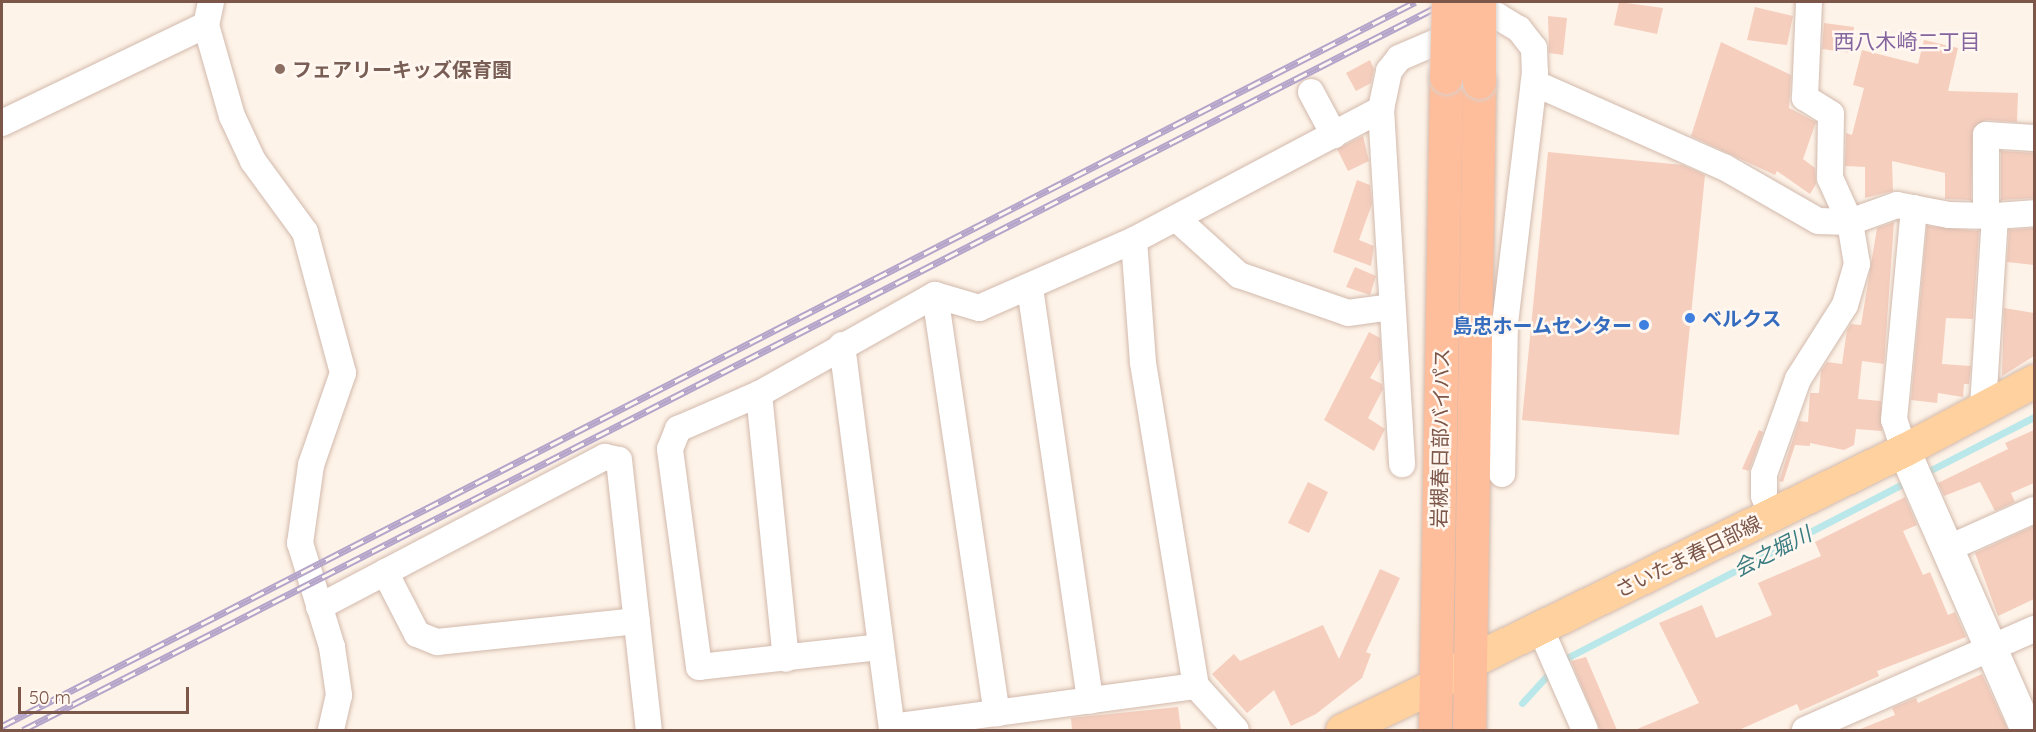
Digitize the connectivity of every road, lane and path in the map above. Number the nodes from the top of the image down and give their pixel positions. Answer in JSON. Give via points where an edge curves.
{"nodes":[{"id":1,"x":1448,"y":2,"type":"edge"},
{"id":2,"x":1479,"y":2,"type":"edge"},
{"id":3,"x":1809,"y":2,"type":"edge"},
{"id":4,"x":208,"y":13,"type":"edge"},
{"id":5,"x":1534,"y":83,"type":"junction"},
{"id":6,"x":1311,"y":92,"type":"dead end"},
{"id":7,"x":1381,"y":109,"type":"junction"},
{"id":8,"x":2,"y":123,"type":"edge"},
{"id":9,"x":1334,"y":135,"type":"junction"},
{"id":10,"x":2034,"y":138,"type":"edge"},
{"id":11,"x":1914,"y":208,"type":"junction"},
{"id":12,"x":2034,"y":213,"type":"edge"},
{"id":13,"x":1990,"y":216,"type":"junction"},
{"id":14,"x":1177,"y":219,"type":"junction"},
{"id":15,"x":1850,"y":222,"type":"junction"},
{"id":16,"x":1134,"y":240,"type":"junction"},
{"id":17,"x":1030,"y":288,"type":"junction"},
{"id":18,"x":935,"y":295,"type":"junction"},
{"id":19,"x":1391,"y":307,"type":"junction"},
{"id":20,"x":842,"y":345,"type":"junction"},
{"id":21,"x":2034,"y":381,"type":"edge"},
{"id":22,"x":759,"y":394,"type":"junction"},
{"id":23,"x":1983,"y":406,"type":"junction"},
{"id":24,"x":1402,"y":464,"type":"dead end"},
{"id":25,"x":1912,"y":467,"type":"junction"},
{"id":26,"x":1502,"y":474,"type":"dead end"},
{"id":27,"x":2034,"y":510,"type":"edge"},
{"id":28,"x":1771,"y":516,"type":"junction"},
{"id":29,"x":1949,"y":548,"type":"junction"},
{"id":30,"x":385,"y":572,"type":"junction"},
{"id":31,"x":319,"y":607,"type":"junction"},
{"id":32,"x":637,"y":621,"type":"junction"},
{"id":33,"x":2034,"y":629,"type":"edge"},
{"id":34,"x":1545,"y":639,"type":"junction"},
{"id":35,"x":880,"y":647,"type":"junction"},
{"id":36,"x":1991,"y":648,"type":"junction"},
{"id":37,"x":786,"y":658,"type":"junction"},
{"id":38,"x":1471,"y":661,"type":"junction"},
{"id":39,"x":1435,"y":685,"type":"junction"},
{"id":40,"x":1196,"y":686,"type":"junction"},
{"id":41,"x":1090,"y":700,"type":"junction"},
{"id":42,"x":997,"y":713,"type":"junction"},
{"id":43,"x":892,"y":729,"type":"edge"},
{"id":44,"x":331,"y":730,"type":"edge"},
{"id":45,"x":649,"y":730,"type":"edge"},
{"id":46,"x":1236,"y":730,"type":"edge"},
{"id":47,"x":1342,"y":730,"type":"edge"},
{"id":48,"x":1435,"y":730,"type":"edge"},
{"id":49,"x":1469,"y":730,"type":"edge"},
{"id":50,"x":1585,"y":730,"type":"edge"},
{"id":51,"x":1810,"y":730,"type":"edge"},
{"id":52,"x":2027,"y":730,"type":"edge"}],
"edges":[{"from":1,"to":39,"type":"highway","name":"岩槻春日部バイパス","bridge":true},
{"from":2,"to":38,"type":"highway","name":"岩槻春日部バイパス","bridge":true},
{"from":3,"to":15,"type":"street","via":[[1805,98],[1831,114],[1830,178]]},
{"from":4,"to":8,"type":"street"},
{"from":4,"to":31,"type":"street","via":[[214,65],[253,161],[305,232],[343,373],[311,465],[300,543]]},
{"from":5,"to":7,"type":"street","via":[[1534,48],[1519,29],[1497,16],[1399,58],[1389,71]]},
{"from":5,"to":15,"type":"street","via":[[1724,167],[1818,221]]},
{"from":5,"to":26,"type":"street","via":[[1505,323]]},
{"from":6,"to":9,"type":"street"},
{"from":7,"to":9,"type":"street"},
{"from":7,"to":19,"type":"street"},
{"from":9,"to":14,"type":"street"},
{"from":10,"to":13,"type":"street","via":[[1986,135]]},
{"from":11,"to":13,"type":"street"},
{"from":11,"to":15,"type":"street","via":[[1897,205]]},
{"from":11,"to":25,"type":"street","via":[[1894,420]]},
{"from":12,"to":13,"type":"street"},
{"from":13,"to":23,"type":"street"},
{"from":14,"to":16,"type":"street"},
{"from":14,"to":19,"type":"street","via":[[1239,275],[1348,313]]},
{"from":15,"to":28,"type":"street","via":[[1857,264],[1845,304],[1798,380],[1764,474],[1764,496]]},
{"from":16,"to":17,"type":"street"},
{"from":16,"to":40,"type":"street","via":[[1143,363]]},
{"from":17,"to":18,"type":"street","via":[[979,308]]},
{"from":17,"to":41,"type":"street"},
{"from":18,"to":20,"type":"street"},
{"from":18,"to":42,"type":"street"},
{"from":19,"to":24,"type":"street"},
{"from":20,"to":22,"type":"street"},
{"from":20,"to":35,"type":"street"},
{"from":21,"to":23,"type":"main road","name":"さいたま春日部線"},
{"from":22,"to":37,"type":"street"},
{"from":22,"to":37,"type":"street","via":[[678,429],[670,449],[699,667]]},
{"from":23,"to":25,"type":"main road","name":"さいたま春日部線"},
{"from":25,"to":28,"type":"main road","name":"さいたま春日部線"},
{"from":25,"to":29,"type":"street"},
{"from":27,"to":29,"type":"street"},
{"from":28,"to":34,"type":"main road","name":"さいたま春日部線"},
{"from":29,"to":36,"type":"street"},
{"from":30,"to":31,"type":"street"},
{"from":30,"to":32,"type":"street","via":[[417,634],[437,642]]},
{"from":30,"to":32,"type":"street","via":[[605,457],[619,459]]},
{"from":31,"to":44,"type":"street","via":[[332,647],[339,695]]},
{"from":32,"to":45,"type":"street"},
{"from":33,"to":36,"type":"street"},
{"from":34,"to":38,"type":"main road","name":"さいたま春日部線"},
{"from":34,"to":50,"type":"street"},
{"from":35,"to":37,"type":"street"},
{"from":35,"to":43,"type":"street"},
{"from":36,"to":51,"type":"street"},
{"from":36,"to":52,"type":"street"},
{"from":38,"to":39,"type":"main road","name":"さいたま春日部線"},
{"from":38,"to":49,"type":"highway","name":"岩槻春日部バイパス"},
{"from":39,"to":47,"type":"main road","name":"さいたま春日部線"},
{"from":39,"to":48,"type":"highway","name":"岩槻春日部バイパス"},
{"from":40,"to":41,"type":"street"},
{"from":40,"to":46,"type":"street"},
{"from":41,"to":42,"type":"street"},
{"from":42,"to":43,"type":"street"}]}
